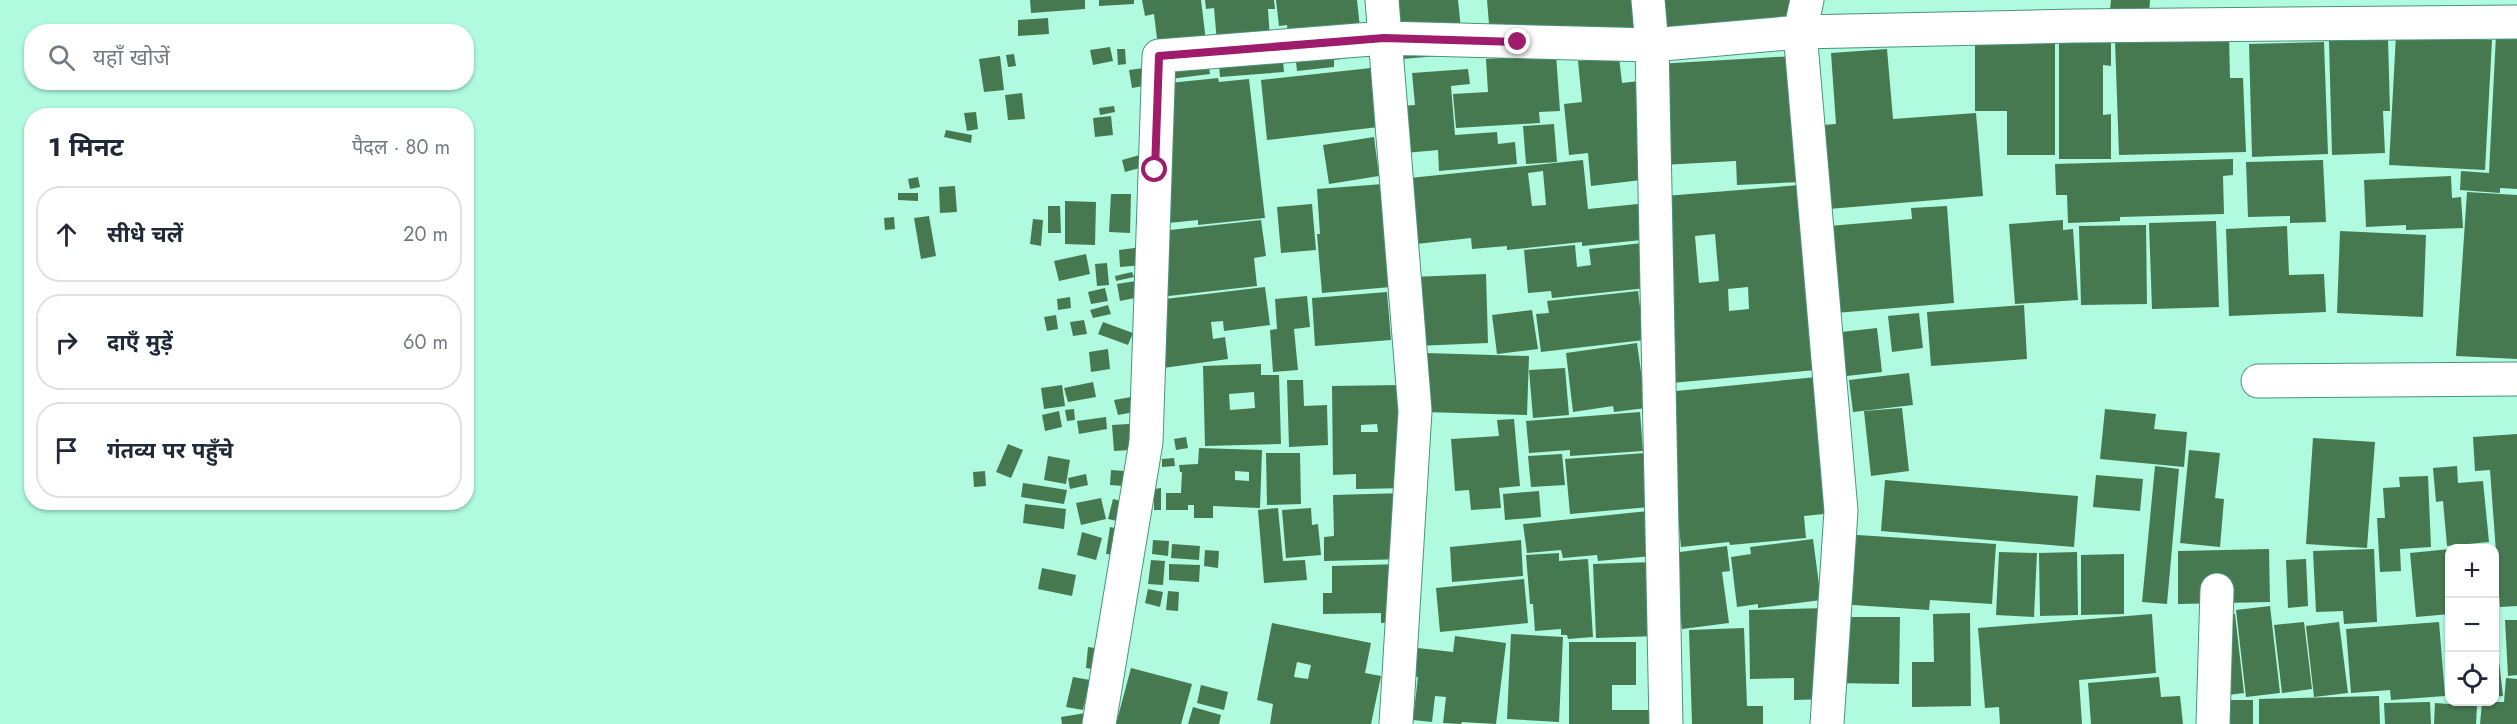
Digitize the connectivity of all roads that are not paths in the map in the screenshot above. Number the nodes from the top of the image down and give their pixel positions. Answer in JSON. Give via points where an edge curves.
{"nodes":[{"id":1,"x":1382,"y":0,"type":"edge"},
{"id":2,"x":1648,"y":0,"type":"edge"},
{"id":3,"x":1807,"y":0,"type":"edge"},
{"id":4,"x":2326,"y":11,"type":"edge"},
{"id":5,"x":2075,"y":13,"type":"edge"},
{"id":6,"x":2517,"y":22,"type":"edge"},
{"id":7,"x":1800,"y":32,"type":"junction"},
{"id":8,"x":1384,"y":38,"type":"junction"},
{"id":9,"x":1652,"y":45,"type":"junction"},
{"id":10,"x":2517,"y":379,"type":"edge"},
{"id":11,"x":2258,"y":381,"type":"dead end"},
{"id":12,"x":2217,"y":590,"type":"dead end"},
{"id":13,"x":1099,"y":724,"type":"edge"},
{"id":14,"x":1396,"y":724,"type":"edge"},
{"id":15,"x":1666,"y":724,"type":"edge"},
{"id":16,"x":1827,"y":724,"type":"edge"},
{"id":17,"x":2213,"y":724,"type":"edge"}],
"edges":[{"from":1,"to":8,"type":"street"},
{"from":2,"to":9,"type":"street"},
{"from":3,"to":7,"type":"street"},
{"from":4,"to":5,"type":"street"},
{"from":4,"to":6,"type":"street"},
{"from":5,"to":7,"type":"street"},
{"from":7,"to":9,"type":"street"},
{"from":7,"to":16,"type":"street","via":[[1841,510]]},
{"from":8,"to":9,"type":"street"},
{"from":8,"to":13,"type":"street","via":[[1159,56],[1146,442]]},
{"from":8,"to":14,"type":"street","via":[[1415,411]]},
{"from":9,"to":15,"type":"street"},
{"from":10,"to":11,"type":"street"},
{"from":12,"to":17,"type":"street"}]}
